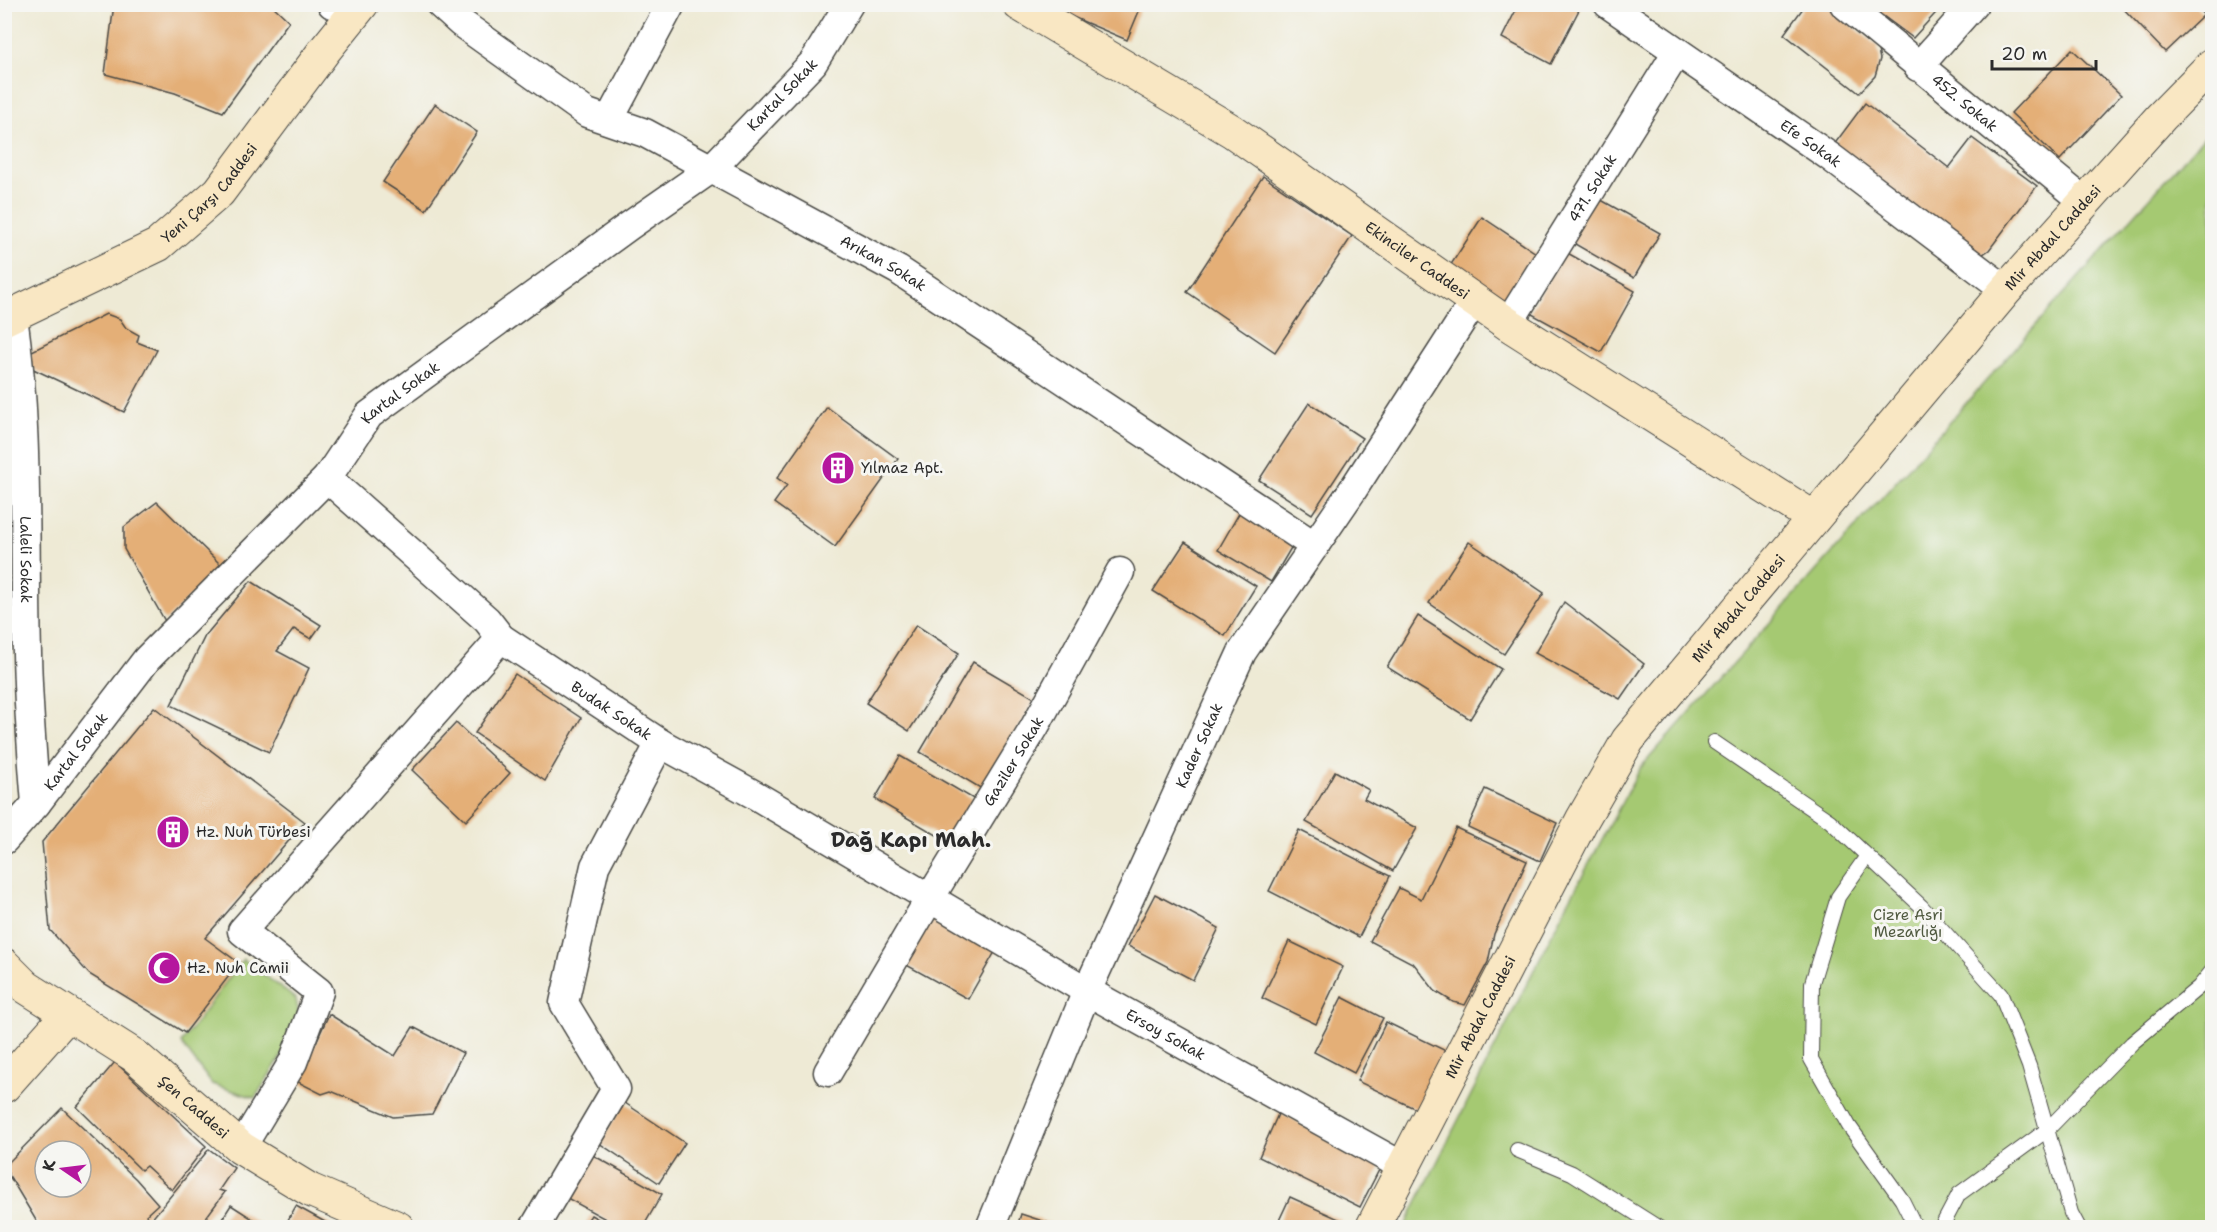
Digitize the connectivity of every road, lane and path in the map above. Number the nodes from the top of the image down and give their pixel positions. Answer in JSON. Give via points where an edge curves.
{"nodes":[{"id":1,"x":440,"y":4,"type":"edge"},
{"id":2,"x":671,"y":4,"type":"edge"},
{"id":3,"x":849,"y":4,"type":"edge"},
{"id":4,"x":1019,"y":4,"type":"edge"},
{"id":5,"x":1844,"y":4,"type":"edge"},
{"id":6,"x":1974,"y":4,"type":"edge"},
{"id":7,"x":350,"y":7,"type":"edge"},
{"id":8,"x":1622,"y":8,"type":"edge"},
{"id":9,"x":1677,"y":52,"type":"junction"},
{"id":10,"x":2212,"y":64,"type":"edge"},
{"id":11,"x":1918,"y":68,"type":"junction"},
{"id":12,"x":609,"y":120,"type":"junction"},
{"id":13,"x":711,"y":169,"type":"junction"},
{"id":14,"x":2085,"y":202,"type":"junction"},
{"id":15,"x":2006,"y":290,"type":"junction"},
{"id":16,"x":1475,"y":300,"type":"junction"},
{"id":17,"x":9,"y":317,"type":"edge"},
{"id":18,"x":1508,"y":324,"type":"junction"},
{"id":19,"x":327,"y":478,"type":"junction"},
{"id":20,"x":1814,"y":518,"type":"junction"},
{"id":21,"x":1315,"y":546,"type":"junction"},
{"id":22,"x":1120,"y":572,"type":"dead end"},
{"id":23,"x":501,"y":638,"type":"junction"},
{"id":24,"x":1714,"y":742,"type":"dead end"},
{"id":25,"x":660,"y":743,"type":"junction"},
{"id":26,"x":36,"y":804,"type":"junction"},
{"id":27,"x":4,"y":840,"type":"edge"},
{"id":28,"x":1867,"y":856,"type":"junction"},
{"id":29,"x":930,"y":898,"type":"junction"},
{"id":30,"x":4,"y":965,"type":"edge"},
{"id":31,"x":2212,"y":971,"type":"edge"},
{"id":32,"x":1087,"y":991,"type":"junction"},
{"id":33,"x":68,"y":1014,"type":"junction"},
{"id":34,"x":828,"y":1072,"type":"dead end"},
{"id":35,"x":4,"y":1086,"type":"edge"},
{"id":36,"x":2047,"y":1130,"type":"junction"},
{"id":37,"x":242,"y":1148,"type":"junction"},
{"id":38,"x":1517,"y":1150,"type":"dead end"},
{"id":39,"x":1404,"y":1167,"type":"junction"},
{"id":40,"x":398,"y":1227,"type":"edge"},
{"id":41,"x":534,"y":1227,"type":"edge"},
{"id":42,"x":990,"y":1227,"type":"edge"},
{"id":43,"x":1372,"y":1227,"type":"edge"},
{"id":44,"x":1659,"y":1227,"type":"edge"},
{"id":45,"x":1916,"y":1227,"type":"edge"},
{"id":46,"x":1941,"y":1227,"type":"edge"},
{"id":47,"x":2079,"y":1227,"type":"edge"}],
"edges":[{"from":1,"to":12,"type":"street","name":"Arıkan Sokak","via":[[547,85],[587,112]]},
{"from":2,"to":12,"type":"street"},
{"from":3,"to":13,"type":"street","name":"Kartal Sokak","via":[[813,63]]},
{"from":4,"to":16,"type":"street","name":"Ekinciler Caddesi","via":[[1232,131]]},
{"from":5,"to":11,"type":"street","name":"452. Sokak"},
{"from":6,"to":11,"type":"street"},
{"from":7,"to":17,"type":"street","name":"Yeni Çarşı Caddesi","via":[[219,192],[158,245]]},
{"from":8,"to":9,"type":"street","name":"Efe Sokak"},
{"from":9,"to":15,"type":"street","name":"Efe Sokak","via":[[1829,156]]},
{"from":9,"to":18,"type":"street","name":"471. Sokak"},
{"from":10,"to":14,"type":"street","name":"Mir Abdal Caddesi"},
{"from":11,"to":14,"type":"street","name":"452. Sokak"},
{"from":12,"to":13,"type":"street","name":"Arıkan Sokak"},
{"from":13,"to":19,"type":"street","name":"Kartal Sokak","via":[[369,415]]},
{"from":13,"to":21,"type":"street","name":"Arıkan Sokak","via":[[898,270]]},
{"from":14,"to":15,"type":"street","name":"Mir Abdal Caddesi"},
{"from":15,"to":20,"type":"street","name":"Mir Abdal Caddesi"},
{"from":16,"to":18,"type":"street","name":"Ekinciler Caddesi"},
{"from":16,"to":21,"type":"street","name":"Kader Sokak"},
{"from":17,"to":26,"type":"street","name":"Laleli Sokak","via":[[21,372],[26,463],[27,655]]},
{"from":18,"to":20,"type":"street","name":"Ekinciler Caddesi"},
{"from":19,"to":23,"type":"street","name":"Budak Sokak","via":[[488,620]]},
{"from":19,"to":26,"type":"street","name":"Kartal Sokak","via":[[147,659]]},
{"from":20,"to":39,"type":"street","name":"Mir Abdal Caddesi","via":[[1628,740],[1582,820]]},
{"from":21,"to":32,"type":"street","name":"Kader Sokak","via":[[1242,652]]},
{"from":22,"to":29,"type":"street","name":"Gaziler Sokak","via":[[1034,728]]},
{"from":23,"to":25,"type":"street","name":"Budak Sokak"},
{"from":23,"to":37,"type":"street","via":[[242,931],[319,992],[292,1062]]},
{"from":24,"to":28,"type":"lane","via":[[1830,821]]},
{"from":25,"to":29,"type":"street","name":"Budak Sokak"},
{"from":25,"to":41,"type":"street","via":[[595,866],[564,1003],[616,1089]]},
{"from":26,"to":27,"type":"street","name":"Kartal Sokak"},
{"from":28,"to":36,"type":"lane","via":[[1921,906],[2001,995],[2029,1066]]},
{"from":28,"to":45,"type":"lane","via":[[1838,897],[1812,983],[1811,1059],[1849,1126],[1902,1200]]},
{"from":29,"to":32,"type":"street","name":"Ersoy Sokak"},
{"from":29,"to":34,"type":"street","name":"Gaziler Sokak"},
{"from":30,"to":33,"type":"street","name":"Şen Caddesi","via":[[26,987]]},
{"from":31,"to":36,"type":"lane","via":[[2199,987],[2132,1043]]},
{"from":32,"to":39,"type":"street","name":"Ersoy Sokak"},
{"from":32,"to":42,"type":"street","name":"Kader Sokak"},
{"from":33,"to":35,"type":"street"},
{"from":33,"to":37,"type":"street","name":"Şen Caddesi","via":[[135,1056]]},
{"from":36,"to":46,"type":"lane","via":[[1959,1194]]},
{"from":36,"to":47,"type":"lane","via":[[2071,1213]]},
{"from":37,"to":40,"type":"street","name":"Şen Caddesi","via":[[310,1190]]},
{"from":38,"to":44,"type":"lane","via":[[1572,1173]]},
{"from":39,"to":43,"type":"street","name":"Mir Abdal Caddesi"}]}
